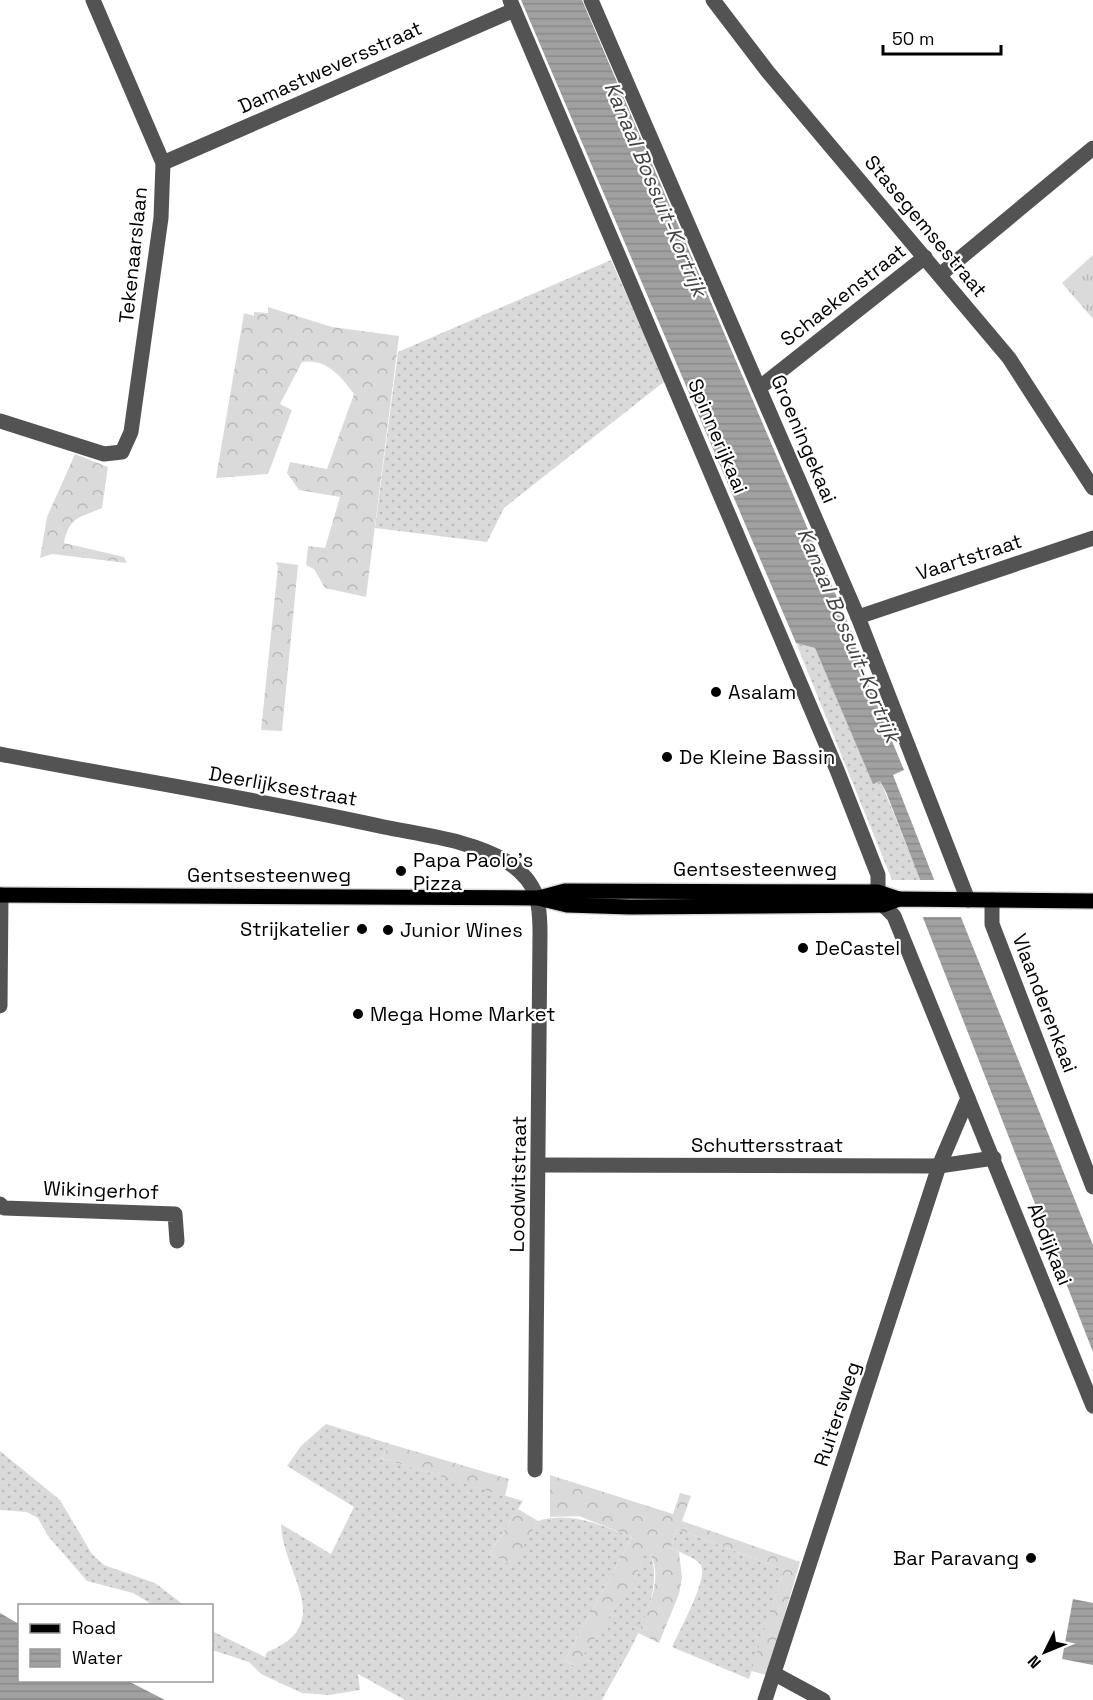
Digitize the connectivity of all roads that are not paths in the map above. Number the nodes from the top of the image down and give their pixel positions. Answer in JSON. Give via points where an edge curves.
{"nodes":[{"id":1,"x":93,"y":0,"type":"edge"},
{"id":2,"x":591,"y":0,"type":"edge"},
{"id":3,"x":713,"y":0,"type":"edge"},
{"id":4,"x":512,"y":5,"type":"edge"},
{"id":5,"x":1093,"y":148,"type":"edge"},
{"id":6,"x":162,"y":163,"type":"junction"},
{"id":7,"x":925,"y":257,"type":"junction"},
{"id":8,"x":941,"y":274,"type":"junction"},
{"id":9,"x":759,"y":388,"type":"junction"},
{"id":10,"x":0,"y":421,"type":"edge"},
{"id":11,"x":1093,"y":488,"type":"edge"},
{"id":12,"x":1093,"y":538,"type":"edge"},
{"id":13,"x":858,"y":616,"type":"junction"},
{"id":14,"x":0,"y":754,"type":"edge"},
{"id":15,"x":1,"y":895,"type":"edge"},
{"id":16,"x":538,"y":898,"type":"junction"},
{"id":17,"x":881,"y":898,"type":"junction"},
{"id":18,"x":966,"y":900,"type":"junction"},
{"id":19,"x":992,"y":900,"type":"junction"},
{"id":20,"x":1093,"y":901,"type":"edge"},
{"id":21,"x":0,"y":1006,"type":"edge"},
{"id":22,"x":968,"y":1098,"type":"junction"},
{"id":23,"x":994,"y":1158,"type":"junction"},
{"id":24,"x":540,"y":1166,"type":"junction"},
{"id":25,"x":939,"y":1166,"type":"junction"},
{"id":26,"x":1093,"y":1187,"type":"edge"},
{"id":27,"x":0,"y":1204,"type":"edge"},
{"id":28,"x":177,"y":1241,"type":"dead end"},
{"id":29,"x":1093,"y":1406,"type":"edge"},
{"id":30,"x":535,"y":1470,"type":"dead end"},
{"id":31,"x":775,"y":1674,"type":"junction"},
{"id":32,"x":765,"y":1700,"type":"edge"},
{"id":33,"x":823,"y":1700,"type":"edge"}],
"edges":[{"from":1,"to":6,"type":"street","name":"Tekenaarslaan"},
{"from":2,"to":9,"type":"street","name":"Groeningekaai"},
{"from":3,"to":7,"type":"street","name":"Stasegemsestraat","via":[[783,90]]},
{"from":4,"to":6,"type":"street","name":"Damastweversstraat"},
{"from":4,"to":17,"type":"street","name":"Spinnerijkaai","via":[[837,770],[878,875]]},
{"from":5,"to":8,"type":"street"},
{"from":6,"to":10,"type":"street","name":"Tekenaarslaan","via":[[161,218],[141,375],[131,432],[122,453],[104,454]]},
{"from":7,"to":8,"type":"street","name":"Stasegemsestraat"},
{"from":7,"to":9,"type":"street","name":"Schaekenstraat"},
{"from":8,"to":11,"type":"street","name":"Stasegemsestraat","via":[[1009,357]]},
{"from":9,"to":13,"type":"street","name":"Groeningekaai"},
{"from":12,"to":13,"type":"street","name":"Vaartstraat"},
{"from":13,"to":18,"type":"street","name":"Groeningekaai"},
{"from":14,"to":16,"type":"street","name":"Deerlijksestraat","via":[[452,841],[509,863],[530,883]]},
{"from":15,"to":16,"type":"main road","name":"Gentsesteenweg"},
{"from":15,"to":21,"type":"street"},
{"from":16,"to":17,"type":"main road","name":"Gentsesteenweg","via":[[567,905],[609,906]]},
{"from":16,"to":24,"type":"street","name":"Loodwitstraat"},
{"from":17,"to":18,"type":"main road","name":"Gentsesteenweg"},
{"from":17,"to":22,"type":"street","name":"Abdijkaai","via":[[894,916]]},
{"from":18,"to":19,"type":"main road","name":"Gentsesteenweg"},
{"from":19,"to":20,"type":"main road","name":"Gentsesteenweg"},
{"from":19,"to":26,"type":"street","name":"Vlaanderenkaai","via":[[992,924]]},
{"from":22,"to":23,"type":"street","name":"Abdijkaai"},
{"from":22,"to":25,"type":"street"},
{"from":23,"to":25,"type":"street","name":"Schuttersstraat"},
{"from":23,"to":29,"type":"street","name":"Abdijkaai"},
{"from":24,"to":25,"type":"street","name":"Schuttersstraat"},
{"from":24,"to":30,"type":"street","name":"Loodwitstraat"},
{"from":25,"to":31,"type":"street","name":"Ruitersweg"},
{"from":27,"to":28,"type":"street","name":"Wikingerhof","via":[[4,1208],[175,1214]]},
{"from":31,"to":32,"type":"street","name":"Ruitersweg"},
{"from":31,"to":33,"type":"street"}]}
